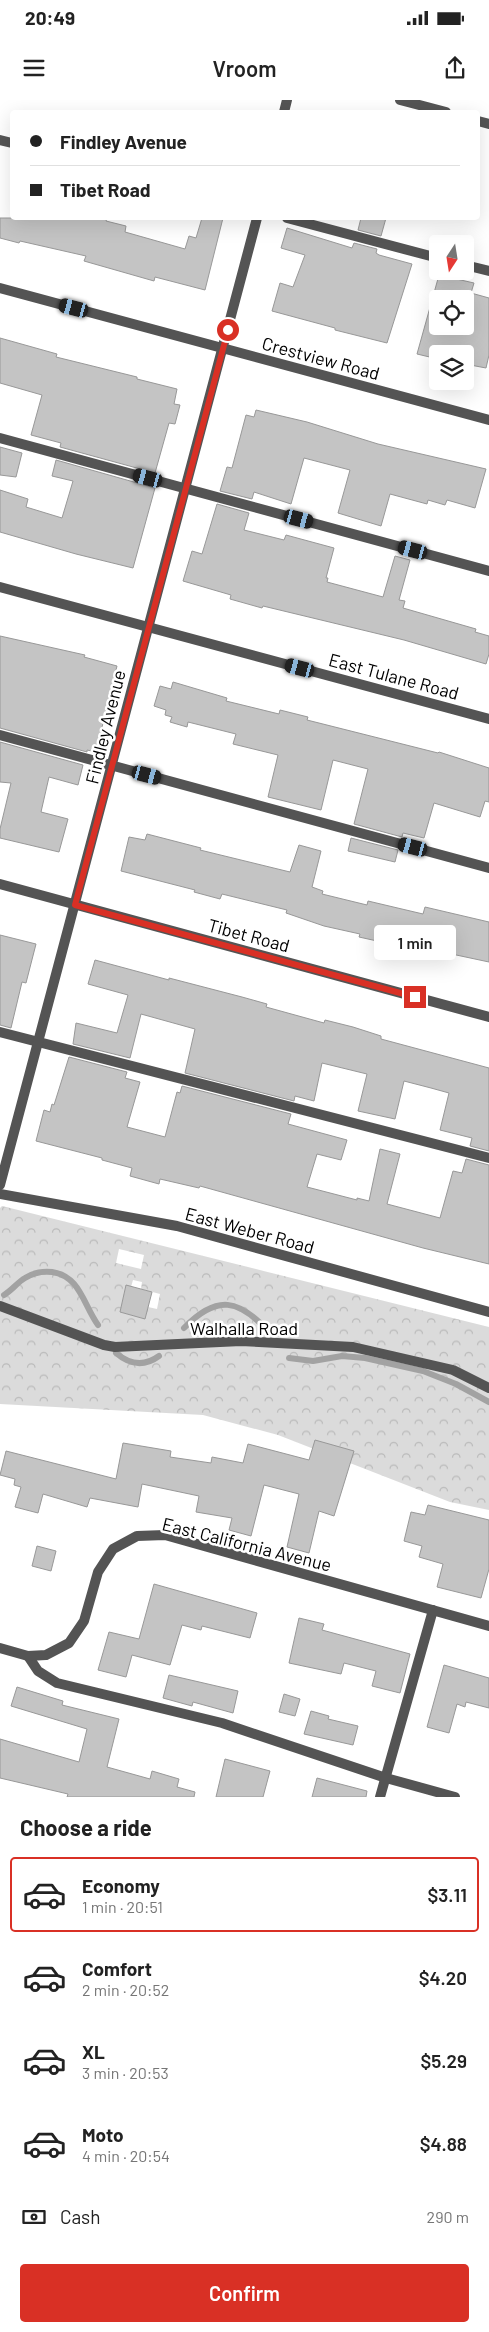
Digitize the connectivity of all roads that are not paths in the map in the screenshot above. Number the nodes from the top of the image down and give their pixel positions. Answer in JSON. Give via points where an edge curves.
{"nodes":[{"id":1,"x":400,"y":100,"type":"edge"},
{"id":2,"x":438,"y":110,"type":"edge"},
{"id":3,"x":256,"y":220,"type":"edge"},
{"id":4,"x":295,"y":220,"type":"edge"},
{"id":5,"x":429,"y":256,"type":"edge"},
{"id":6,"x":474,"y":267,"type":"edge"},
{"id":7,"x":489,"y":271,"type":"edge"},
{"id":8,"x":0,"y":288,"type":"edge"},
{"id":9,"x":223,"y":348,"type":"junction"},
{"id":10,"x":489,"y":420,"type":"edge"},
{"id":11,"x":0,"y":438,"type":"edge"},
{"id":12,"x":185,"y":488,"type":"junction"},
{"id":13,"x":489,"y":571,"type":"edge"},
{"id":14,"x":0,"y":587,"type":"edge"},
{"id":15,"x":148,"y":626,"type":"junction"},
{"id":16,"x":489,"y":719,"type":"edge"},
{"id":17,"x":0,"y":736,"type":"edge"},
{"id":18,"x":112,"y":766,"type":"junction"},
{"id":19,"x":489,"y":868,"type":"edge"},
{"id":20,"x":0,"y":884,"type":"edge"},
{"id":21,"x":75,"y":905,"type":"junction"},
{"id":22,"x":489,"y":1017,"type":"edge"},
{"id":23,"x":0,"y":1032,"type":"edge"},
{"id":24,"x":38,"y":1043,"type":"junction"},
{"id":25,"x":489,"y":1158,"type":"edge"},
{"id":26,"x":0,"y":1185,"type":"edge"},
{"id":27,"x":0,"y":1194,"type":"edge"},
{"id":28,"x":0,"y":1306,"type":"edge"},
{"id":29,"x":489,"y":1312,"type":"edge"},
{"id":30,"x":489,"y":1388,"type":"edge"},
{"id":31,"x":433,"y":1610,"type":"junction"},
{"id":32,"x":489,"y":1626,"type":"edge"},
{"id":33,"x":0,"y":1648,"type":"edge"},
{"id":34,"x":28,"y":1656,"type":"junction"},
{"id":35,"x":386,"y":1778,"type":"junction"},
{"id":36,"x":380,"y":1797,"type":"edge"},
{"id":37,"x":454,"y":1797,"type":"edge"}],
"edges":[{"from":1,"to":2,"type":"street"},
{"from":3,"to":9,"type":"street","name":"Findley Avenue"},
{"from":4,"to":5,"type":"street"},
{"from":6,"to":7,"type":"street"},
{"from":8,"to":9,"type":"street","name":"Crestview Road"},
{"from":9,"to":10,"type":"street","name":"Crestview Road"},
{"from":9,"to":12,"type":"street","name":"Findley Avenue"},
{"from":11,"to":12,"type":"street"},
{"from":12,"to":13,"type":"street"},
{"from":12,"to":15,"type":"street","name":"Findley Avenue"},
{"from":14,"to":15,"type":"street","name":"East Tulane Road"},
{"from":15,"to":16,"type":"street","name":"East Tulane Road"},
{"from":15,"to":18,"type":"street","name":"Findley Avenue"},
{"from":17,"to":18,"type":"street"},
{"from":18,"to":19,"type":"street"},
{"from":18,"to":21,"type":"street","name":"Findley Avenue"},
{"from":20,"to":21,"type":"street","name":"Tibet Road"},
{"from":21,"to":22,"type":"street","name":"Tibet Road"},
{"from":21,"to":24,"type":"street","name":"Findley Avenue"},
{"from":23,"to":24,"type":"street"},
{"from":24,"to":25,"type":"street"},
{"from":24,"to":26,"type":"street","name":"Findley Avenue"},
{"from":27,"to":29,"type":"street","name":"East Weber Road","via":[[177,1226]]},
{"from":28,"to":30,"type":"street","name":"Walhalla Road","via":[[104,1345],[242,1341],[353,1346],[453,1370]]},
{"from":31,"to":32,"type":"street","name":"East California Avenue"},
{"from":31,"to":34,"type":"street","name":"East California Avenue","via":[[165,1536],[137,1536],[113,1549],[98,1572],[84,1621],[69,1643],[46,1655]]},
{"from":31,"to":35,"type":"street"},
{"from":33,"to":34,"type":"street","name":"East California Avenue"},
{"from":34,"to":35,"type":"street","via":[[38,1671],[57,1683],[222,1723]]},
{"from":35,"to":36,"type":"street"},
{"from":35,"to":37,"type":"street"}]}
